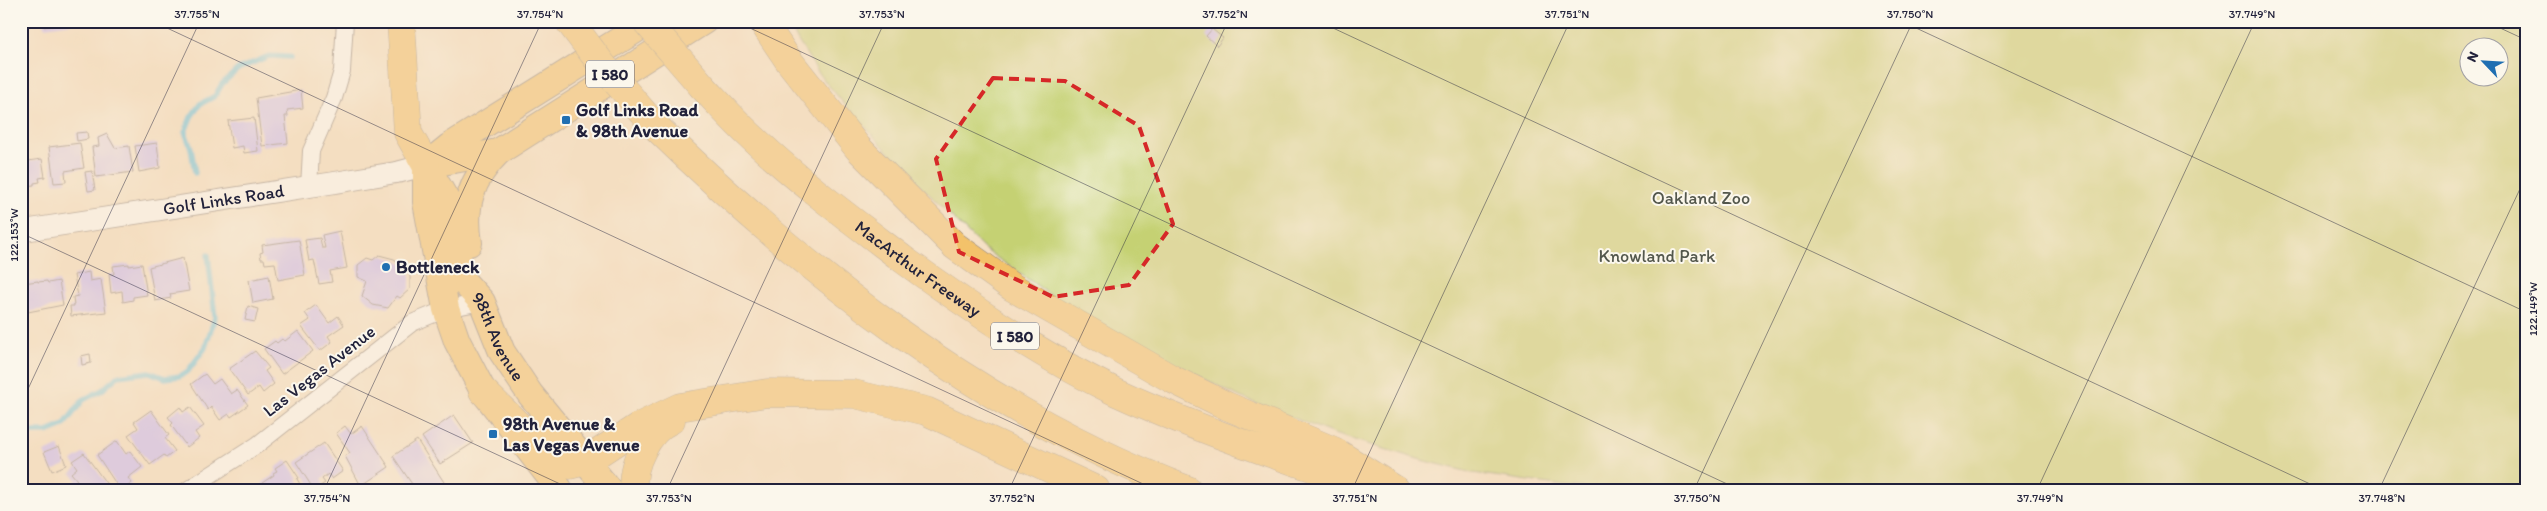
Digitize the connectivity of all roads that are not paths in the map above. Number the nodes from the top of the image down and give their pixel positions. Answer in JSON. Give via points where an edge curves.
{"nodes":[{"id":1,"x":345,"y":21,"type":"edge"},
{"id":2,"x":401,"y":21,"type":"edge"},
{"id":3,"x":569,"y":21,"type":"edge"},
{"id":4,"x":648,"y":21,"type":"edge"},
{"id":5,"x":704,"y":21,"type":"edge"},
{"id":6,"x":762,"y":21,"type":"edge"},
{"id":7,"x":498,"y":152,"type":"junction"},
{"id":8,"x":426,"y":165,"type":"junction"},
{"id":9,"x":309,"y":187,"type":"junction"},
{"id":10,"x":21,"y":231,"type":"edge"},
{"id":11,"x":482,"y":302,"type":"junction"},
{"id":12,"x":446,"y":309,"type":"junction"},
{"id":13,"x":483,"y":391,"type":"junction"},
{"id":14,"x":706,"y":404,"type":"junction"},
{"id":15,"x":586,"y":461,"type":"junction"},
{"id":16,"x":187,"y":490,"type":"edge"},
{"id":17,"x":560,"y":490,"type":"edge"},
{"id":18,"x":609,"y":490,"type":"edge"},
{"id":19,"x":634,"y":490,"type":"edge"},
{"id":20,"x":1096,"y":490,"type":"edge"},
{"id":21,"x":1188,"y":490,"type":"edge"},
{"id":22,"x":1384,"y":490,"type":"edge"},
{"id":23,"x":1396,"y":490,"type":"edge"}],
"edges":[{"from":1,"to":9,"type":"street","via":[[342,71],[311,151]]},
{"from":2,"to":8,"type":"highway","via":[[408,133]]},
{"from":3,"to":21,"type":"highway","number":"I 580","bridge":true,"via":[[654,124],[716,185],[772,234],[890,325],[1024,413],[1089,447]]},
{"from":4,"to":8,"type":"main road","name":"Golf Links Road","via":[[458,140]]},
{"from":4,"to":22,"type":"highway","name":"MacArthur Freeway","number":"I 580","bridge":true,"via":[[703,87],[756,140],[858,225],[994,324],[1053,359],[1180,420],[1303,465]]},
{"from":5,"to":7,"type":"main road","name":"Golf Links Road"},
{"from":6,"to":23,"type":"highway","via":[[789,61],[858,148],[955,246],[1012,286],[1172,379],[1334,451]]},
{"from":7,"to":8,"type":"main road","name":"Golf Links Road"},
{"from":7,"to":11,"type":"main road","via":[[475,180],[468,206],[468,233]]},
{"from":8,"to":9,"type":"street","name":"Golf Links Road"},
{"from":8,"to":11,"type":"main road","name":"98th Avenue","via":[[448,203],[462,280]]},
{"from":8,"to":12,"type":"main road","name":"98th Avenue","via":[[426,202]]},
{"from":9,"to":10,"type":"street","name":"Golf Links Road"},
{"from":11,"to":12,"type":"street","name":"Las Vegas Avenue"},
{"from":11,"to":15,"type":"main road","name":"98th Avenue","via":[[502,352],[516,374]]},
{"from":12,"to":13,"type":"main road","name":"98th Avenue","via":[[457,341]]},
{"from":12,"to":16,"type":"street","name":"Las Vegas Avenue","via":[[412,324],[257,445]]},
{"from":13,"to":15,"type":"highway","via":[[557,463],[570,465]]},
{"from":13,"to":17,"type":"main road","name":"98th Avenue"},
{"from":14,"to":15,"type":"highway","via":[[680,407],[638,427]]},
{"from":14,"to":19,"type":"highway","via":[[666,422],[655,432],[638,462]]},
{"from":14,"to":20,"type":"highway","via":[[766,393],[854,394],[926,411]]},
{"from":15,"to":18,"type":"main road","name":"98th Avenue"}]}
